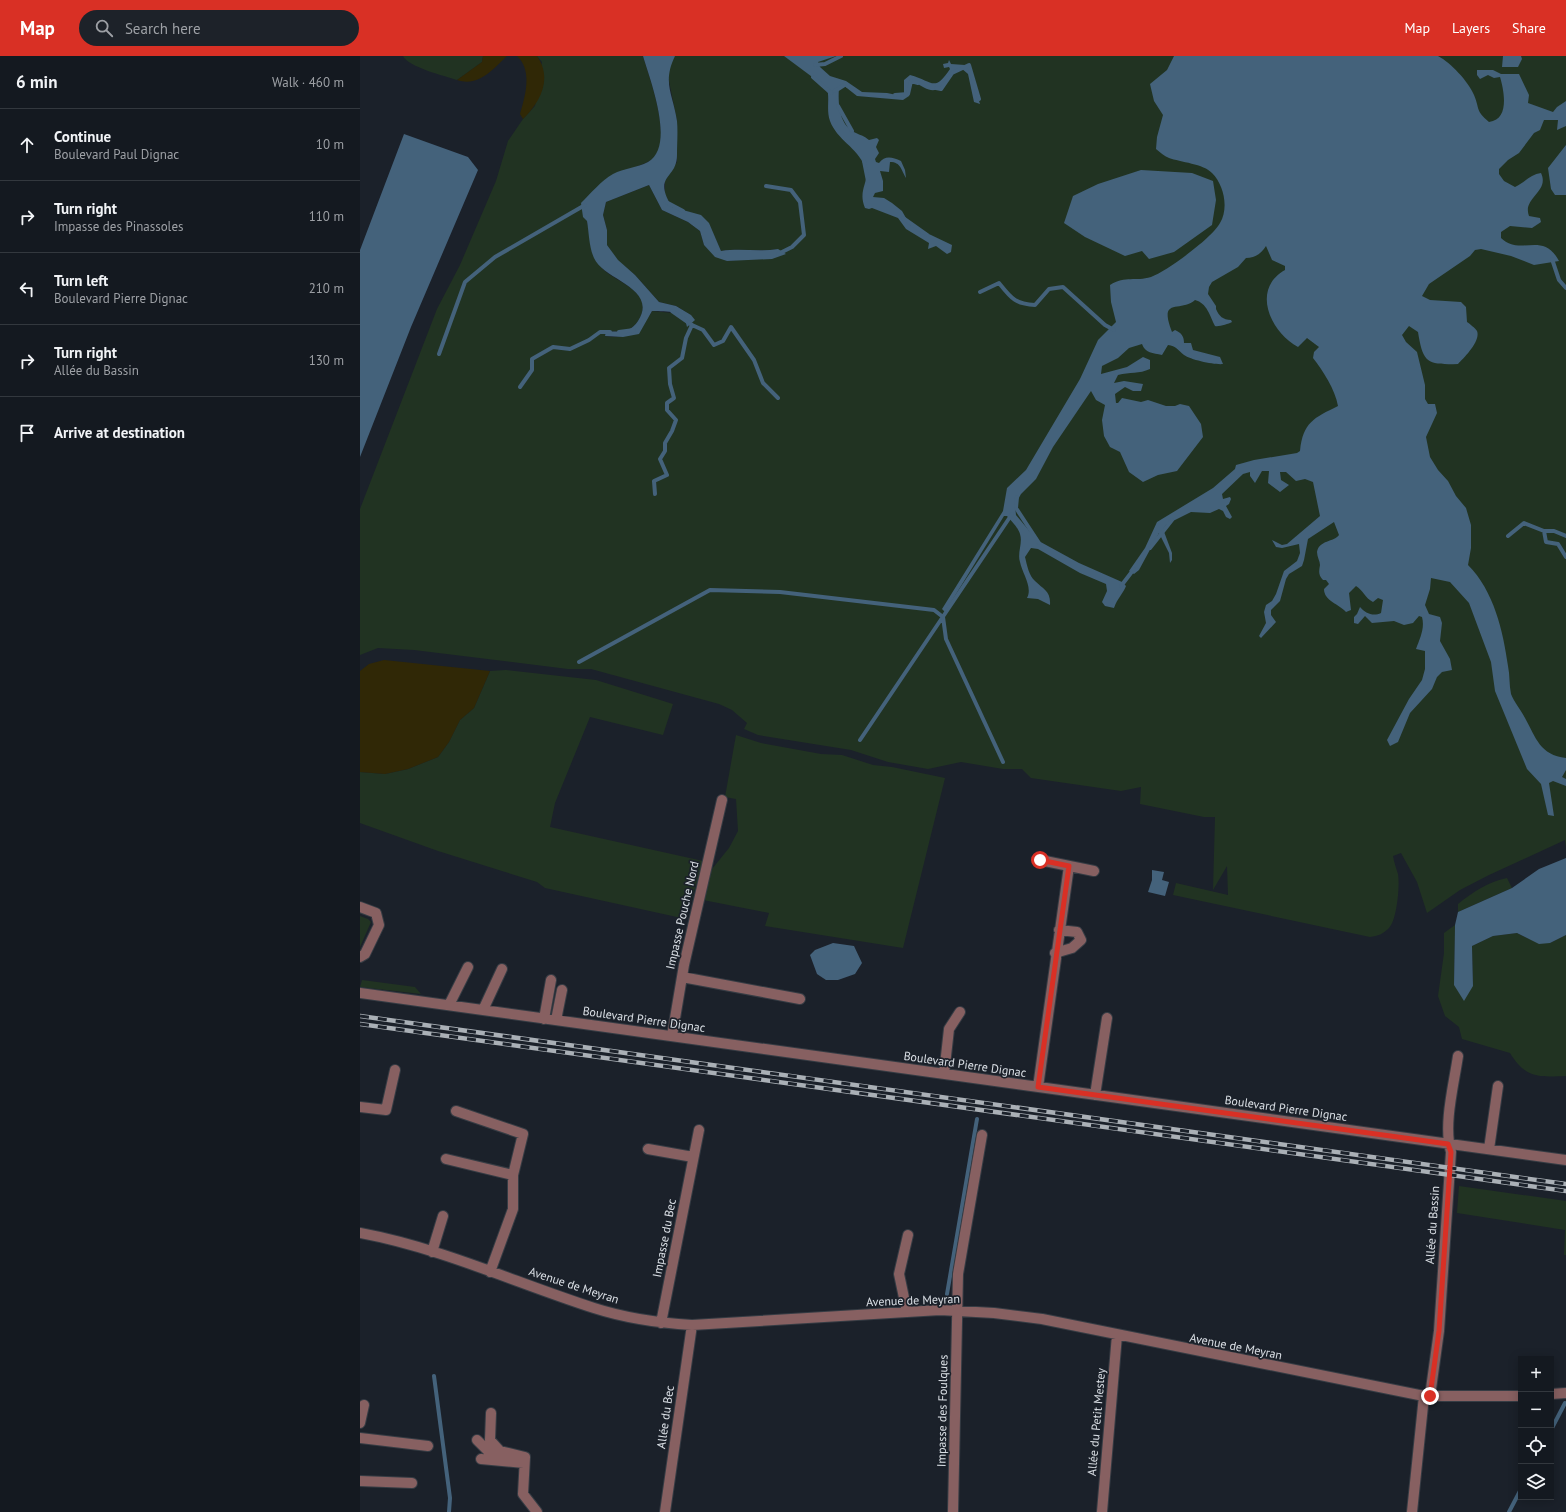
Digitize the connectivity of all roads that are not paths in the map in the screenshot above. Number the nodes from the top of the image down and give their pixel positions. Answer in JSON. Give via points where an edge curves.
{"nodes":[{"id":1,"x":722,"y":800,"type":"dead end"},
{"id":2,"x":1040,"y":860,"type":"dead end"},
{"id":3,"x":1069,"y":866,"type":"junction"},
{"id":4,"x":1094,"y":870,"type":"dead end"},
{"id":5,"x":360,"y":907,"type":"edge"},
{"id":6,"x":1059,"y":930,"type":"junction"},
{"id":7,"x":1056,"y":954,"type":"junction"},
{"id":8,"x":360,"y":957,"type":"edge"},
{"id":9,"x":468,"y":967,"type":"dead end"},
{"id":10,"x":502,"y":969,"type":"dead end"},
{"id":11,"x":682,"y":978,"type":"junction"},
{"id":12,"x":551,"y":980,"type":"dead end"},
{"id":13,"x":562,"y":990,"type":"dead end"},
{"id":14,"x":360,"y":993,"type":"edge"},
{"id":15,"x":800,"y":999,"type":"dead end"},
{"id":16,"x":449,"y":1005,"type":"junction"},
{"id":17,"x":483,"y":1010,"type":"junction"},
{"id":18,"x":960,"y":1012,"type":"dead end"},
{"id":19,"x":544,"y":1018,"type":"junction"},
{"id":20,"x":1107,"y":1018,"type":"dead end"},
{"id":21,"x":556,"y":1020,"type":"junction"},
{"id":22,"x":672,"y":1036,"type":"junction"},
{"id":23,"x":1458,"y":1056,"type":"dead end"},
{"id":24,"x":395,"y":1070,"type":"dead end"},
{"id":25,"x":944,"y":1074,"type":"junction"},
{"id":26,"x":1498,"y":1086,"type":"dead end"},
{"id":27,"x":1038,"y":1087,"type":"junction"},
{"id":28,"x":1095,"y":1095,"type":"junction"},
{"id":29,"x":360,"y":1107,"type":"edge"},
{"id":30,"x":456,"y":1111,"type":"dead end"},
{"id":31,"x":699,"y":1130,"type":"dead end"},
{"id":32,"x":982,"y":1135,"type":"dead end"},
{"id":33,"x":1448,"y":1144,"type":"junction"},
{"id":34,"x":648,"y":1149,"type":"dead end"},
{"id":35,"x":1489,"y":1149,"type":"junction"},
{"id":36,"x":693,"y":1157,"type":"junction"},
{"id":37,"x":446,"y":1159,"type":"dead end"},
{"id":38,"x":1566,"y":1160,"type":"edge"},
{"id":39,"x":513,"y":1175,"type":"junction"},
{"id":40,"x":443,"y":1216,"type":"dead end"},
{"id":41,"x":360,"y":1233,"type":"edge"},
{"id":42,"x":908,"y":1235,"type":"dead end"},
{"id":43,"x":432,"y":1252,"type":"junction"},
{"id":44,"x":490,"y":1272,"type":"junction"},
{"id":45,"x":957,"y":1311,"type":"junction"},
{"id":46,"x":907,"y":1312,"type":"junction"},
{"id":47,"x":661,"y":1323,"type":"junction"},
{"id":48,"x":692,"y":1325,"type":"junction"},
{"id":49,"x":1117,"y":1335,"type":"junction"},
{"id":50,"x":1566,"y":1393,"type":"edge"},
{"id":51,"x":1554,"y":1394,"type":"edge"},
{"id":52,"x":1427,"y":1396,"type":"junction"},
{"id":53,"x":1518,"y":1396,"type":"edge"},
{"id":54,"x":364,"y":1405,"type":"dead end"},
{"id":55,"x":491,"y":1413,"type":"dead end"},
{"id":56,"x":360,"y":1423,"type":"edge"},
{"id":57,"x":360,"y":1438,"type":"edge"},
{"id":58,"x":478,"y":1440,"type":"dead end"},
{"id":59,"x":428,"y":1446,"type":"dead end"},
{"id":60,"x":500,"y":1451,"type":"junction"},
{"id":61,"x":481,"y":1459,"type":"dead end"},
{"id":62,"x":524,"y":1463,"type":"junction"},
{"id":63,"x":360,"y":1481,"type":"edge"},
{"id":64,"x":412,"y":1484,"type":"dead end"},
{"id":65,"x":537,"y":1512,"type":"edge"},
{"id":66,"x":665,"y":1512,"type":"edge"},
{"id":67,"x":953,"y":1512,"type":"edge"},
{"id":68,"x":1102,"y":1512,"type":"edge"},
{"id":69,"x":1412,"y":1512,"type":"edge"}],
"edges":[{"from":1,"to":11,"type":"street","name":"Impasse Pouche Nord"},
{"from":2,"to":3,"type":"street"},
{"from":3,"to":4,"type":"street"},
{"from":3,"to":6,"type":"street"},
{"from":5,"to":8,"type":"street","via":[[376,913],[379,926],[365,954]]},
{"from":6,"to":7,"type":"street"},
{"from":6,"to":7,"type":"street","via":[[1077,932],[1081,940],[1072,948]]},
{"from":7,"to":27,"type":"street"},
{"from":9,"to":16,"type":"street"},
{"from":10,"to":17,"type":"street"},
{"from":11,"to":15,"type":"street"},
{"from":11,"to":22,"type":"street","name":"Impasse Pouche Nord"},
{"from":12,"to":19,"type":"street"},
{"from":13,"to":21,"type":"street"},
{"from":14,"to":16,"type":"street","name":"Boulevard Pierre Dignac"},
{"from":16,"to":17,"type":"street","name":"Boulevard Pierre Dignac"},
{"from":17,"to":19,"type":"street","name":"Boulevard Pierre Dignac"},
{"from":18,"to":25,"type":"street","via":[[950,1030]]},
{"from":19,"to":21,"type":"street","name":"Boulevard Pierre Dignac"},
{"from":20,"to":28,"type":"street"},
{"from":21,"to":22,"type":"street","name":"Boulevard Pierre Dignac"},
{"from":22,"to":25,"type":"street","name":"Boulevard Pierre Dignac"},
{"from":23,"to":33,"type":"street","name":"Allée du Bassin"},
{"from":24,"to":29,"type":"street","via":[[386,1110]]},
{"from":25,"to":27,"type":"street","name":"Boulevard Pierre Dignac"},
{"from":26,"to":35,"type":"street"},
{"from":27,"to":28,"type":"street","name":"Boulevard Pierre Dignac"},
{"from":28,"to":33,"type":"street","name":"Boulevard Pierre Dignac"},
{"from":30,"to":39,"type":"street","via":[[523,1134]]},
{"from":31,"to":36,"type":"street","name":"Impasse du Bec"},
{"from":32,"to":45,"type":"street","name":"Impasse des Foulques","via":[[958,1274]]},
{"from":33,"to":35,"type":"street","name":"Boulevard Pierre Dignac"},
{"from":33,"to":52,"type":"street","name":"Allée du Bassin","via":[[1451,1152],[1439,1324]]},
{"from":34,"to":36,"type":"street"},
{"from":35,"to":38,"type":"street","name":"Boulevard Pierre Dignac"},
{"from":36,"to":47,"type":"street","name":"Impasse du Bec"},
{"from":37,"to":39,"type":"street"},
{"from":39,"to":44,"type":"street","via":[[513,1209]]},
{"from":40,"to":43,"type":"street"},
{"from":41,"to":43,"type":"street","name":"Avenue de Meyran"},
{"from":42,"to":46,"type":"street","via":[[899,1274]]},
{"from":43,"to":44,"type":"street","name":"Avenue de Meyran"},
{"from":44,"to":47,"type":"street","name":"Avenue de Meyran","via":[[595,1308]]},
{"from":45,"to":46,"type":"street","name":"Avenue de Meyran"},
{"from":45,"to":49,"type":"street","name":"Avenue de Meyran","via":[[1028,1317]]},
{"from":45,"to":67,"type":"street","name":"Impasse des Foulques"},
{"from":46,"to":48,"type":"street","name":"Avenue de Meyran"},
{"from":47,"to":48,"type":"street","name":"Avenue de Meyran"},
{"from":48,"to":66,"type":"street","name":"Allée du Bec"},
{"from":49,"to":52,"type":"street","name":"Avenue de Meyran"},
{"from":49,"to":68,"type":"street","name":"Allée du Petit Mestey"},
{"from":50,"to":51,"type":"street"},
{"from":52,"to":53,"type":"street","name":"Avenue de Meyran"},
{"from":52,"to":69,"type":"street","name":"Allée du Bassin"},
{"from":54,"to":56,"type":"street"},
{"from":55,"to":60,"type":"street","via":[[490,1440]]},
{"from":57,"to":59,"type":"street"},
{"from":58,"to":60,"type":"street","via":[[490,1452]]},
{"from":60,"to":62,"type":"street","via":[[525,1457]]},
{"from":61,"to":62,"type":"street"},
{"from":62,"to":65,"type":"street","via":[[523,1494]]},
{"from":63,"to":64,"type":"street"}]}
